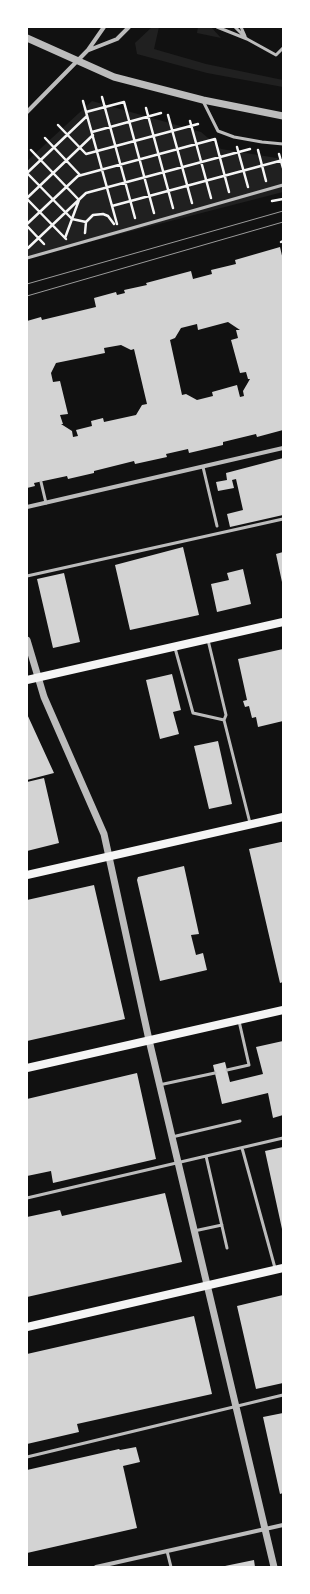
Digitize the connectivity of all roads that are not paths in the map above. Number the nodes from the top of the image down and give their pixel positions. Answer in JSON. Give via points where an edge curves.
{"nodes":[{"id":1,"x":104,"y":27,"type":"edge"},
{"id":2,"x":130,"y":27,"type":"edge"},
{"id":3,"x":217,"y":27,"type":"edge"},
{"id":4,"x":234,"y":27,"type":"edge"},
{"id":5,"x":241,"y":27,"type":"edge"},
{"id":6,"x":27,"y":38,"type":"edge"},
{"id":7,"x":247,"y":39,"type":"junction"},
{"id":8,"x":283,"y":48,"type":"edge"},
{"id":9,"x":88,"y":50,"type":"junction"},
{"id":10,"x":77,"y":62,"type":"junction"},
{"id":11,"x":203,"y":100,"type":"junction"},
{"id":12,"x":27,"y":112,"type":"edge"},
{"id":13,"x":283,"y":116,"type":"edge"},
{"id":14,"x":283,"y":144,"type":"edge"},
{"id":15,"x":283,"y":185,"type":"edge"},
{"id":16,"x":27,"y":258,"type":"edge"},
{"id":17,"x":283,"y":448,"type":"edge"},
{"id":18,"x":203,"y":467,"type":"junction"},
{"id":19,"x":41,"y":482,"type":"dead end"},
{"id":20,"x":46,"y":503,"type":"junction"},
{"id":21,"x":27,"y":507,"type":"edge"},
{"id":22,"x":283,"y":519,"type":"edge"},
{"id":23,"x":217,"y":526,"type":"dead end"},
{"id":24,"x":27,"y":576,"type":"edge"},
{"id":25,"x":283,"y":622,"type":"edge"},
{"id":26,"x":208,"y":639,"type":"junction"},
{"id":27,"x":27,"y":640,"type":"edge"},
{"id":28,"x":174,"y":646,"type":"junction"},
{"id":29,"x":38,"y":677,"type":"junction"},
{"id":30,"x":27,"y":680,"type":"edge"},
{"id":31,"x":224,"y":720,"type":"junction"},
{"id":32,"x":283,"y":817,"type":"edge"},
{"id":33,"x":250,"y":825,"type":"junction"},
{"id":34,"x":108,"y":857,"type":"junction"},
{"id":35,"x":27,"y":875,"type":"edge"},
{"id":36,"x":283,"y":1010,"type":"edge"},
{"id":37,"x":239,"y":1020,"type":"junction"},
{"id":38,"x":149,"y":1040,"type":"junction"},
{"id":39,"x":27,"y":1068,"type":"edge"},
{"id":40,"x":227,"y":1070,"type":"dead end"},
{"id":41,"x":215,"y":1073,"type":"dead end"},
{"id":42,"x":160,"y":1085,"type":"junction"},
{"id":43,"x":240,"y":1121,"type":"dead end"},
{"id":44,"x":172,"y":1137,"type":"junction"},
{"id":45,"x":283,"y":1138,"type":"edge"},
{"id":46,"x":242,"y":1148,"type":"junction"},
{"id":47,"x":206,"y":1156,"type":"junction"},
{"id":48,"x":178,"y":1163,"type":"junction"},
{"id":49,"x":27,"y":1198,"type":"edge"},
{"id":50,"x":222,"y":1225,"type":"junction"},
{"id":51,"x":194,"y":1231,"type":"junction"},
{"id":52,"x":227,"y":1248,"type":"dead end"},
{"id":53,"x":279,"y":1269,"type":"edge"},
{"id":54,"x":207,"y":1285,"type":"junction"},
{"id":55,"x":27,"y":1327,"type":"edge"},
{"id":56,"x":283,"y":1395,"type":"edge"},
{"id":57,"x":236,"y":1406,"type":"junction"},
{"id":58,"x":27,"y":1457,"type":"edge"},
{"id":59,"x":283,"y":1525,"type":"edge"},
{"id":60,"x":265,"y":1530,"type":"junction"},
{"id":61,"x":167,"y":1551,"type":"junction"},
{"id":62,"x":96,"y":1567,"type":"edge"},
{"id":63,"x":171,"y":1567,"type":"edge"},
{"id":64,"x":274,"y":1567,"type":"edge"}],
"edges":[{"from":1,"to":9,"type":"street"},
{"from":2,"to":9,"type":"street","via":[[117,39]]},
{"from":3,"to":7,"type":"lane"},
{"from":4,"to":7,"type":"lane"},
{"from":5,"to":7,"type":"lane"},
{"from":6,"to":10,"type":"street"},
{"from":7,"to":8,"type":"lane","via":[[276,55]]},
{"from":9,"to":10,"type":"street"},
{"from":10,"to":11,"type":"street","via":[[114,77]]},
{"from":10,"to":12,"type":"street"},
{"from":11,"to":13,"type":"street"},
{"from":11,"to":14,"type":"lane","via":[[218,131],[234,137]]},
{"from":15,"to":16,"type":"lane"},
{"from":17,"to":18,"type":"street"},
{"from":18,"to":20,"type":"street"},
{"from":18,"to":23,"type":"lane"},
{"from":19,"to":20,"type":"lane"},
{"from":20,"to":21,"type":"street"},
{"from":22,"to":24,"type":"lane"},
{"from":25,"to":26,"type":"main road"},
{"from":26,"to":28,"type":"main road"},
{"from":26,"to":31,"type":"lane","via":[[226,715]]},
{"from":27,"to":29,"type":"street"},
{"from":28,"to":29,"type":"main road"},
{"from":28,"to":31,"type":"lane","via":[[193,713]]},
{"from":29,"to":30,"type":"main road"},
{"from":29,"to":34,"type":"street","via":[[44,697],[104,834]]},
{"from":31,"to":33,"type":"lane"},
{"from":32,"to":33,"type":"main road"},
{"from":33,"to":34,"type":"main road"},
{"from":34,"to":35,"type":"main road"},
{"from":34,"to":38,"type":"street"},
{"from":36,"to":37,"type":"main road"},
{"from":37,"to":38,"type":"main road"},
{"from":37,"to":40,"type":"lane","via":[[249,1065]]},
{"from":38,"to":39,"type":"main road"},
{"from":38,"to":42,"type":"street"},
{"from":41,"to":42,"type":"lane"},
{"from":42,"to":44,"type":"street"},
{"from":43,"to":44,"type":"lane"},
{"from":44,"to":48,"type":"street"},
{"from":45,"to":46,"type":"lane"},
{"from":46,"to":47,"type":"lane"},
{"from":46,"to":53,"type":"lane"},
{"from":47,"to":48,"type":"lane"},
{"from":47,"to":50,"type":"lane"},
{"from":48,"to":49,"type":"lane"},
{"from":48,"to":51,"type":"street"},
{"from":50,"to":51,"type":"lane"},
{"from":50,"to":52,"type":"lane"},
{"from":51,"to":54,"type":"street"},
{"from":53,"to":54,"type":"main road"},
{"from":54,"to":55,"type":"main road"},
{"from":54,"to":57,"type":"street"},
{"from":56,"to":57,"type":"lane"},
{"from":57,"to":58,"type":"lane"},
{"from":57,"to":60,"type":"street"},
{"from":59,"to":60,"type":"street"},
{"from":60,"to":61,"type":"street"},
{"from":60,"to":64,"type":"street"},
{"from":61,"to":62,"type":"street"},
{"from":61,"to":63,"type":"lane"}]}
